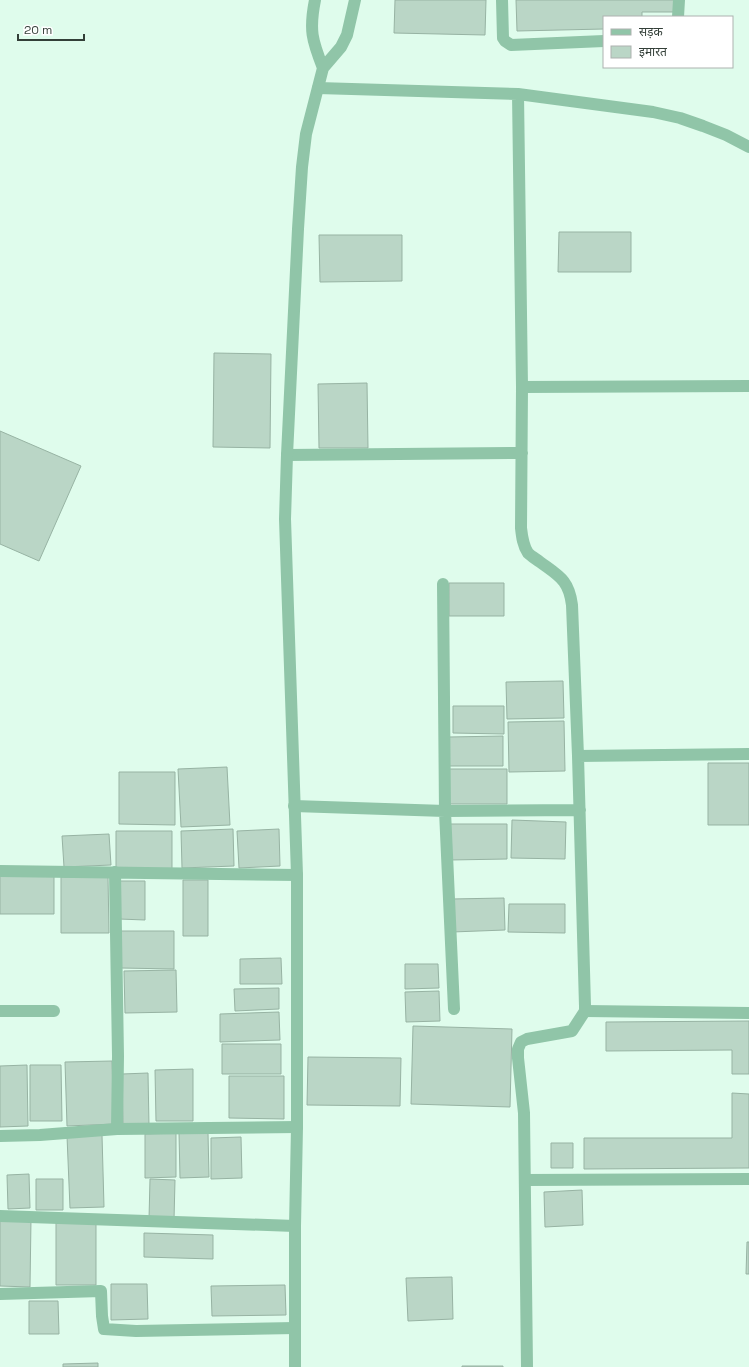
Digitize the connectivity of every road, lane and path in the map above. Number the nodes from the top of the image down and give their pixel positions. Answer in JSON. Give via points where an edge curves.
{"nodes":[{"id":1,"x":315,"y":0,"type":"edge"},
{"id":2,"x":355,"y":0,"type":"edge"},
{"id":3,"x":502,"y":0,"type":"edge"},
{"id":4,"x":679,"y":0,"type":"edge"},
{"id":5,"x":678,"y":16,"type":"edge"},
{"id":6,"x":603,"y":41,"type":"edge"},
{"id":7,"x":323,"y":68,"type":"junction"},
{"id":8,"x":318,"y":88,"type":"junction"},
{"id":9,"x":518,"y":94,"type":"junction"},
{"id":10,"x":749,"y":147,"type":"edge"},
{"id":11,"x":749,"y":386,"type":"edge"},
{"id":12,"x":522,"y":387,"type":"junction"},
{"id":13,"x":522,"y":453,"type":"junction"},
{"id":14,"x":287,"y":455,"type":"junction"},
{"id":15,"x":443,"y":584,"type":"dead end"},
{"id":16,"x":749,"y":754,"type":"edge"},
{"id":17,"x":578,"y":756,"type":"junction"},
{"id":18,"x":294,"y":806,"type":"junction"},
{"id":19,"x":580,"y":810,"type":"junction"},
{"id":20,"x":445,"y":811,"type":"junction"},
{"id":21,"x":0,"y":871,"type":"edge"},
{"id":22,"x":115,"y":872,"type":"junction"},
{"id":23,"x":297,"y":875,"type":"junction"},
{"id":24,"x":454,"y":1009,"type":"dead end"},
{"id":25,"x":0,"y":1011,"type":"edge"},
{"id":26,"x":54,"y":1011,"type":"dead end"},
{"id":27,"x":584,"y":1012,"type":"junction"},
{"id":28,"x":749,"y":1013,"type":"edge"},
{"id":29,"x":297,"y":1127,"type":"junction"},
{"id":30,"x":117,"y":1129,"type":"junction"},
{"id":31,"x":0,"y":1136,"type":"edge"},
{"id":32,"x":749,"y":1179,"type":"edge"},
{"id":33,"x":525,"y":1180,"type":"junction"},
{"id":34,"x":0,"y":1216,"type":"edge"},
{"id":35,"x":295,"y":1226,"type":"junction"},
{"id":36,"x":0,"y":1294,"type":"edge"},
{"id":37,"x":295,"y":1328,"type":"junction"},
{"id":38,"x":295,"y":1367,"type":"edge"},
{"id":39,"x":527,"y":1367,"type":"edge"}],
"edges":[{"from":1,"to":7,"type":"street","via":[[311,30]]},
{"from":2,"to":7,"type":"street","via":[[347,35],[341,47]]},
{"from":3,"to":6,"type":"street","via":[[503,38],[511,45]]},
{"from":4,"to":5,"type":"street"},
{"from":7,"to":8,"type":"street"},
{"from":8,"to":9,"type":"street"},
{"from":8,"to":14,"type":"street","via":[[306,134],[302,167]]},
{"from":9,"to":10,"type":"street","via":[[680,118],[726,135]]},
{"from":9,"to":12,"type":"street"},
{"from":11,"to":12,"type":"street"},
{"from":12,"to":13,"type":"street"},
{"from":13,"to":14,"type":"street"},
{"from":13,"to":17,"type":"street","via":[[521,528],[525,547],[528,554],[567,585],[570,594]]},
{"from":14,"to":18,"type":"street","via":[[285,519]]},
{"from":15,"to":20,"type":"street"},
{"from":16,"to":17,"type":"street"},
{"from":17,"to":19,"type":"street"},
{"from":18,"to":20,"type":"street"},
{"from":18,"to":23,"type":"street"},
{"from":19,"to":20,"type":"street"},
{"from":19,"to":27,"type":"street"},
{"from":20,"to":24,"type":"street"},
{"from":21,"to":22,"type":"street"},
{"from":22,"to":23,"type":"street"},
{"from":22,"to":30,"type":"street"},
{"from":23,"to":29,"type":"street"},
{"from":25,"to":26,"type":"street"},
{"from":27,"to":28,"type":"street"},
{"from":27,"to":33,"type":"street","via":[[572,1031],[527,1039],[521,1042],[518,1049],[524,1113]]},
{"from":29,"to":30,"type":"street"},
{"from":29,"to":35,"type":"street"},
{"from":30,"to":31,"type":"street"},
{"from":32,"to":33,"type":"street"},
{"from":33,"to":39,"type":"street"},
{"from":34,"to":35,"type":"street"},
{"from":35,"to":37,"type":"street"},
{"from":36,"to":37,"type":"street","via":[[100,1291],[104,1329],[136,1331]]},
{"from":37,"to":38,"type":"street"}]}
